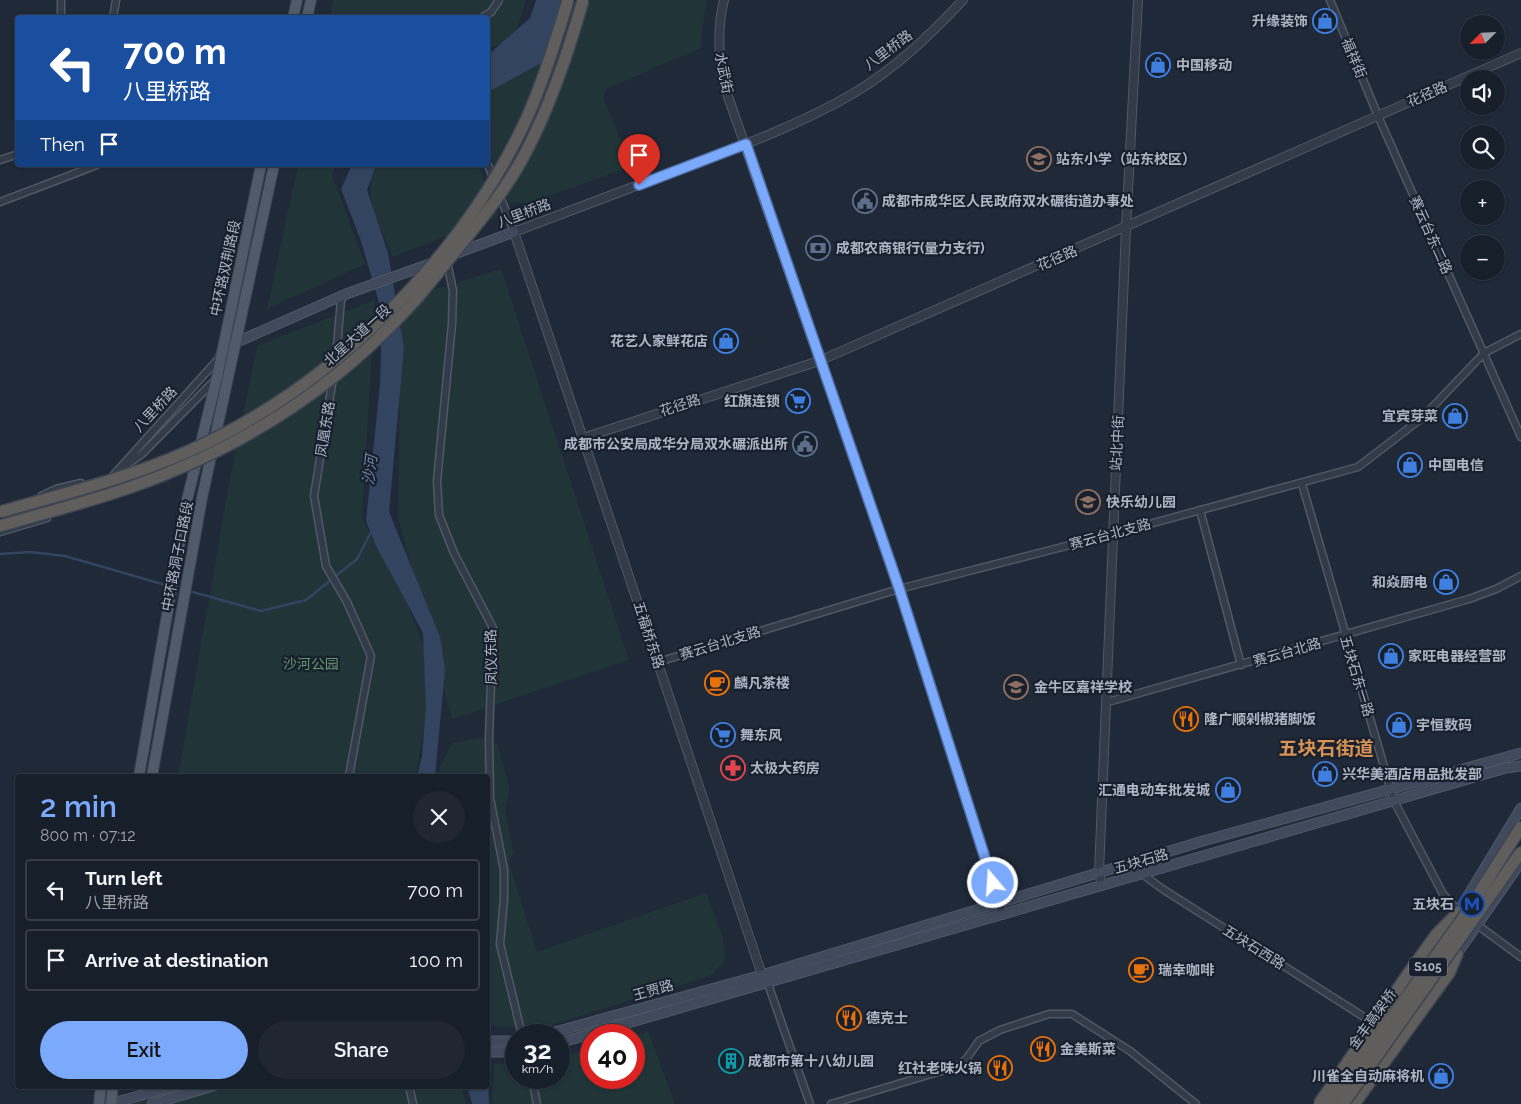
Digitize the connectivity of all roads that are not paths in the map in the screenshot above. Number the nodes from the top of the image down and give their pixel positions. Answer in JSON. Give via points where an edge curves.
{"nodes":[{"id":1,"x":61,"y":0,"type":"edge"},
{"id":2,"x":116,"y":0,"type":"edge"},
{"id":3,"x":297,"y":0,"type":"edge"},
{"id":4,"x":311,"y":0,"type":"edge"},
{"id":5,"x":499,"y":0,"type":"edge"},
{"id":6,"x":568,"y":0,"type":"edge"},
{"id":7,"x":583,"y":0,"type":"edge"},
{"id":8,"x":724,"y":0,"type":"edge"},
{"id":9,"x":963,"y":0,"type":"edge"},
{"id":10,"x":1141,"y":0,"type":"edge"},
{"id":11,"x":1330,"y":0,"type":"edge"},
{"id":12,"x":61,"y":15,"type":"edge"},
{"id":13,"x":114,"y":15,"type":"edge"},
{"id":14,"x":294,"y":15,"type":"edge"},
{"id":15,"x":308,"y":15,"type":"edge"},
{"id":16,"x":486,"y":15,"type":"edge"},
{"id":17,"x":1521,"y":53,"type":"edge"},
{"id":18,"x":1378,"y":116,"type":"junction"},
{"id":19,"x":746,"y":144,"type":"junction"},
{"id":20,"x":15,"y":155,"type":"edge"},
{"id":21,"x":0,"y":160,"type":"edge"},
{"id":22,"x":92,"y":167,"type":"edge"},
{"id":23,"x":261,"y":167,"type":"edge"},
{"id":24,"x":274,"y":167,"type":"edge"},
{"id":25,"x":489,"y":167,"type":"edge"},
{"id":26,"x":0,"y":202,"type":"edge"},
{"id":27,"x":1126,"y":228,"type":"junction"},
{"id":28,"x":514,"y":232,"type":"junction"},
{"id":29,"x":446,"y":258,"type":"junction"},
{"id":30,"x":346,"y":294,"type":"junction"},
{"id":31,"x":1521,"y":334,"type":"edge"},
{"id":32,"x":236,"y":342,"type":"junction"},
{"id":33,"x":1484,"y":353,"type":"junction"},
{"id":34,"x":221,"y":355,"type":"junction"},
{"id":35,"x":819,"y":361,"type":"junction"},
{"id":36,"x":217,"y":377,"type":"junction"},
{"id":37,"x":1521,"y":437,"type":"edge"},
{"id":38,"x":583,"y":438,"type":"junction"},
{"id":39,"x":114,"y":475,"type":"junction"},
{"id":40,"x":1302,"y":484,"type":"junction"},
{"id":41,"x":1200,"y":510,"type":"junction"},
{"id":42,"x":0,"y":514,"type":"edge"},
{"id":43,"x":0,"y":521,"type":"edge"},
{"id":44,"x":0,"y":526,"type":"edge"},
{"id":45,"x":0,"y":532,"type":"edge"},
{"id":46,"x":1113,"y":534,"type":"junction"},
{"id":47,"x":1521,"y":576,"type":"edge"},
{"id":48,"x":899,"y":588,"type":"junction"},
{"id":49,"x":1345,"y":636,"type":"junction"},
{"id":50,"x":658,"y":662,"type":"junction"},
{"id":51,"x":1241,"y":664,"type":"junction"},
{"id":52,"x":1108,"y":702,"type":"junction"},
{"id":53,"x":1521,"y":753,"type":"edge"},
{"id":54,"x":1521,"y":766,"type":"edge"},
{"id":55,"x":139,"y":774,"type":"edge"},
{"id":56,"x":152,"y":774,"type":"edge"},
{"id":57,"x":349,"y":774,"type":"edge"},
{"id":58,"x":490,"y":774,"type":"edge"},
{"id":59,"x":1391,"y":790,"type":"junction"},
{"id":60,"x":490,"y":798,"type":"edge"},
{"id":61,"x":1394,"y":801,"type":"junction"},
{"id":62,"x":1521,"y":808,"type":"edge"},
{"id":63,"x":1521,"y":827,"type":"edge"},
{"id":64,"x":1521,"y":852,"type":"edge"},
{"id":65,"x":1521,"y":862,"type":"edge"},
{"id":66,"x":1129,"y":864,"type":"junction"},
{"id":67,"x":1100,"y":872,"type":"junction"},
{"id":68,"x":1142,"y":874,"type":"junction"},
{"id":69,"x":1102,"y":886,"type":"junction"},
{"id":70,"x":999,"y":902,"type":"junction"},
{"id":71,"x":1459,"y":912,"type":"junction"},
{"id":72,"x":1003,"y":916,"type":"junction"},
{"id":73,"x":1478,"y":925,"type":"junction"},
{"id":74,"x":1457,"y":954,"type":"junction"},
{"id":75,"x":1521,"y":957,"type":"edge"},
{"id":76,"x":766,"y":973,"type":"junction"},
{"id":77,"x":768,"y":984,"type":"junction"},
{"id":78,"x":519,"y":1024,"type":"edge"},
{"id":79,"x":1380,"y":1027,"type":"junction"},
{"id":80,"x":570,"y":1028,"type":"edge"},
{"id":81,"x":570,"y":1040,"type":"edge"},
{"id":82,"x":490,"y":1041,"type":"edge"},
{"id":83,"x":505,"y":1041,"type":"edge"},
{"id":84,"x":490,"y":1052,"type":"edge"},
{"id":85,"x":505,"y":1052,"type":"edge"},
{"id":86,"x":101,"y":1089,"type":"edge"},
{"id":87,"x":114,"y":1089,"type":"edge"},
{"id":88,"x":164,"y":1089,"type":"edge"},
{"id":89,"x":203,"y":1089,"type":"edge"},
{"id":90,"x":410,"y":1089,"type":"edge"},
{"id":91,"x":534,"y":1089,"type":"edge"},
{"id":92,"x":99,"y":1104,"type":"edge"},
{"id":93,"x":111,"y":1104,"type":"edge"},
{"id":94,"x":152,"y":1104,"type":"edge"},
{"id":95,"x":413,"y":1104,"type":"edge"},
{"id":96,"x":537,"y":1104,"type":"edge"},
{"id":97,"x":810,"y":1104,"type":"edge"},
{"id":98,"x":831,"y":1104,"type":"edge"},
{"id":99,"x":1196,"y":1104,"type":"edge"},
{"id":100,"x":1319,"y":1104,"type":"edge"},
{"id":101,"x":1328,"y":1104,"type":"edge"},
{"id":102,"x":1343,"y":1104,"type":"edge"},
{"id":103,"x":1348,"y":1104,"type":"edge"},
{"id":104,"x":1354,"y":1104,"type":"edge"}],
"edges":[{"from":1,"to":12,"type":"street"},
{"from":2,"to":13,"type":"street"},
{"from":3,"to":14,"type":"main road"},
{"from":4,"to":15,"type":"main road"},
{"from":5,"to":16,"type":"street"},
{"from":6,"to":42,"type":"highway","name":"北星大道一段","bridge":true,"via":[[548,66],[504,162],[449,244],[384,318],[356,344],[262,412],[190,450],[107,481]]},
{"from":7,"to":44,"type":"highway","name":"北星大道一段","bridge":true,"via":[[546,109],[508,182],[474,229],[409,307],[380,336],[293,408],[184,467]]},
{"from":8,"to":19,"type":"street","name":"水武街","via":[[720,17],[723,82]]},
{"from":9,"to":19,"type":"street","name":"八里桥路","via":[[904,58],[854,93],[805,119]]},
{"from":10,"to":27,"type":"street","name":"站北中街"},
{"from":11,"to":18,"type":"street","name":"福祥街"},
{"from":17,"to":18,"type":"street","name":"花径路"},
{"from":18,"to":27,"type":"street","name":"花径路"},
{"from":18,"to":33,"type":"street","name":"赛云台东二路"},
{"from":19,"to":28,"type":"street","name":"八里桥路"},
{"from":19,"to":35,"type":"street","name":"水武街"},
{"from":20,"to":21,"type":"street"},
{"from":22,"to":26,"type":"street"},
{"from":23,"to":34,"type":"main road","name":"中环路双荆路段"},
{"from":24,"to":32,"type":"main road","name":"中环路双荆路段"},
{"from":25,"to":28,"type":"street","name":"五福桥东路"},
{"from":27,"to":35,"type":"street","name":"花径路"},
{"from":27,"to":46,"type":"street","name":"站北中街"},
{"from":28,"to":29,"type":"main road","name":"八里桥路"},
{"from":28,"to":38,"type":"street","name":"五福桥东路"},
{"from":29,"to":30,"type":"main road","name":"八里桥路"},
{"from":29,"to":58,"type":"street","name":"凤仪东路","via":[[453,291],[437,480],[439,515],[493,628]]},
{"from":30,"to":32,"type":"main road","name":"八里桥路"},
{"from":30,"to":57,"type":"street","name":"凤凰东路","via":[[341,300],[336,357],[314,496],[326,566],[347,602],[371,656]]},
{"from":31,"to":33,"type":"street","name":"赛云台北支路"},
{"from":32,"to":34,"type":"main road","name":"八里桥路"},
{"from":32,"to":56,"type":"main road","name":"中环路洞子口路段","via":[[180,613]]},
{"from":33,"to":37,"type":"street","name":"赛云台东二路"},
{"from":33,"to":40,"type":"street","name":"赛云台北支路","via":[[1422,418],[1371,459],[1358,467]]},
{"from":34,"to":36,"type":"main road","name":"中环路双荆路段"},
{"from":34,"to":39,"type":"street","name":"八里桥路"},
{"from":35,"to":38,"type":"street","name":"花径路"},
{"from":35,"to":48,"type":"street","name":"水武街"},
{"from":36,"to":39,"type":"street","name":"八里桥路","via":[[143,453]]},
{"from":36,"to":55,"type":"main road","name":"中环路洞子口路段","via":[[174,566]]},
{"from":38,"to":50,"type":"street","name":"五福桥东路"},
{"from":39,"to":42,"type":"street","name":"八里桥路","via":[[56,489]]},
{"from":39,"to":43,"type":"street","name":"八里桥路","via":[[84,494]]},
{"from":39,"to":45,"type":"street","name":"八里桥路","via":[[100,490],[74,507]]},
{"from":40,"to":41,"type":"street","name":"赛云台北支路"},
{"from":40,"to":49,"type":"street","name":"五块石东一路"},
{"from":41,"to":46,"type":"street","name":"赛云台北支路"},
{"from":41,"to":51,"type":"street"},
{"from":46,"to":48,"type":"street","name":"赛云台北支路"},
{"from":46,"to":52,"type":"street","name":"站北中街"},
{"from":47,"to":49,"type":"street","name":"赛云台北路","via":[[1469,599]]},
{"from":48,"to":50,"type":"street","name":"赛云台北支路"},
{"from":48,"to":70,"type":"street","name":"水武街"},
{"from":49,"to":51,"type":"street","name":"赛云台北路"},
{"from":49,"to":59,"type":"street","name":"五块石东一路"},
{"from":50,"to":76,"type":"street","name":"五福桥东路"},
{"from":51,"to":52,"type":"street","name":"赛云台北路"},
{"from":52,"to":67,"type":"street","name":"站北中街"},
{"from":53,"to":59,"type":"main road","name":"五块石路"},
{"from":54,"to":61,"type":"main road","name":"五块石路"},
{"from":59,"to":61,"type":"street","name":"五块石东一路"},
{"from":59,"to":66,"type":"main road","name":"五块石路"},
{"from":60,"to":78,"type":"street","name":"凤仪东路","via":[[504,870],[500,944]]},
{"from":61,"to":68,"type":"main road","name":"五块石路"},
{"from":61,"to":71,"type":"street","name":"五块石东一路","via":[[1443,894]]},
{"from":62,"to":71,"type":"main road"},
{"from":63,"to":101,"type":"highway","name":"金丰高架桥","number":"S105","bridge":true,"via":[[1463,918]]},
{"from":64,"to":102,"type":"highway","name":"金丰高架桥","number":"S105","bridge":true},
{"from":65,"to":73,"type":"main road"},
{"from":66,"to":67,"type":"main road","name":"五块石路"},
{"from":66,"to":68,"type":"street","name":"五块石西路"},
{"from":67,"to":69,"type":"street","name":"站北中街"},
{"from":67,"to":70,"type":"main road","name":"五块石路"},
{"from":68,"to":69,"type":"main road","name":"五块石路"},
{"from":68,"to":79,"type":"street","name":"五块石西路"},
{"from":69,"to":72,"type":"main road","name":"五块石路"},
{"from":70,"to":72,"type":"street","name":"水武街"},
{"from":70,"to":76,"type":"main road","name":"五块石路"},
{"from":71,"to":73,"type":"street","name":"五块石东一路"},
{"from":71,"to":79,"type":"main road"},
{"from":71,"to":100,"type":"highway","bridge":true,"via":[[1436,935]]},
{"from":72,"to":77,"type":"main road","name":"五块石路"},
{"from":73,"to":74,"type":"main road"},
{"from":73,"to":75,"type":"street","name":"五块石东一路"},
{"from":74,"to":103,"type":"main road"},
{"from":74,"to":104,"type":"highway","via":[[1449,973]]},
{"from":76,"to":77,"type":"street","name":"五福桥东路"},
{"from":76,"to":80,"type":"main road","name":"王贾路"},
{"from":77,"to":81,"type":"main road","name":"王贾路"},
{"from":77,"to":97,"type":"street","name":"五福桥东路"},
{"from":79,"to":101,"type":"main road"},
{"from":82,"to":83,"type":"main road"},
{"from":84,"to":85,"type":"main road"},
{"from":86,"to":92,"type":"main road"},
{"from":87,"to":93,"type":"main road"},
{"from":88,"to":93,"type":"main road"},
{"from":89,"to":94,"type":"main road"},
{"from":90,"to":95,"type":"street"},
{"from":91,"to":96,"type":"street"},
{"from":98,"to":99,"type":"street","via":[[958,1066],[978,1041],[1000,1030],[1049,1014],[1072,1014],[1130,1051]]}]}
